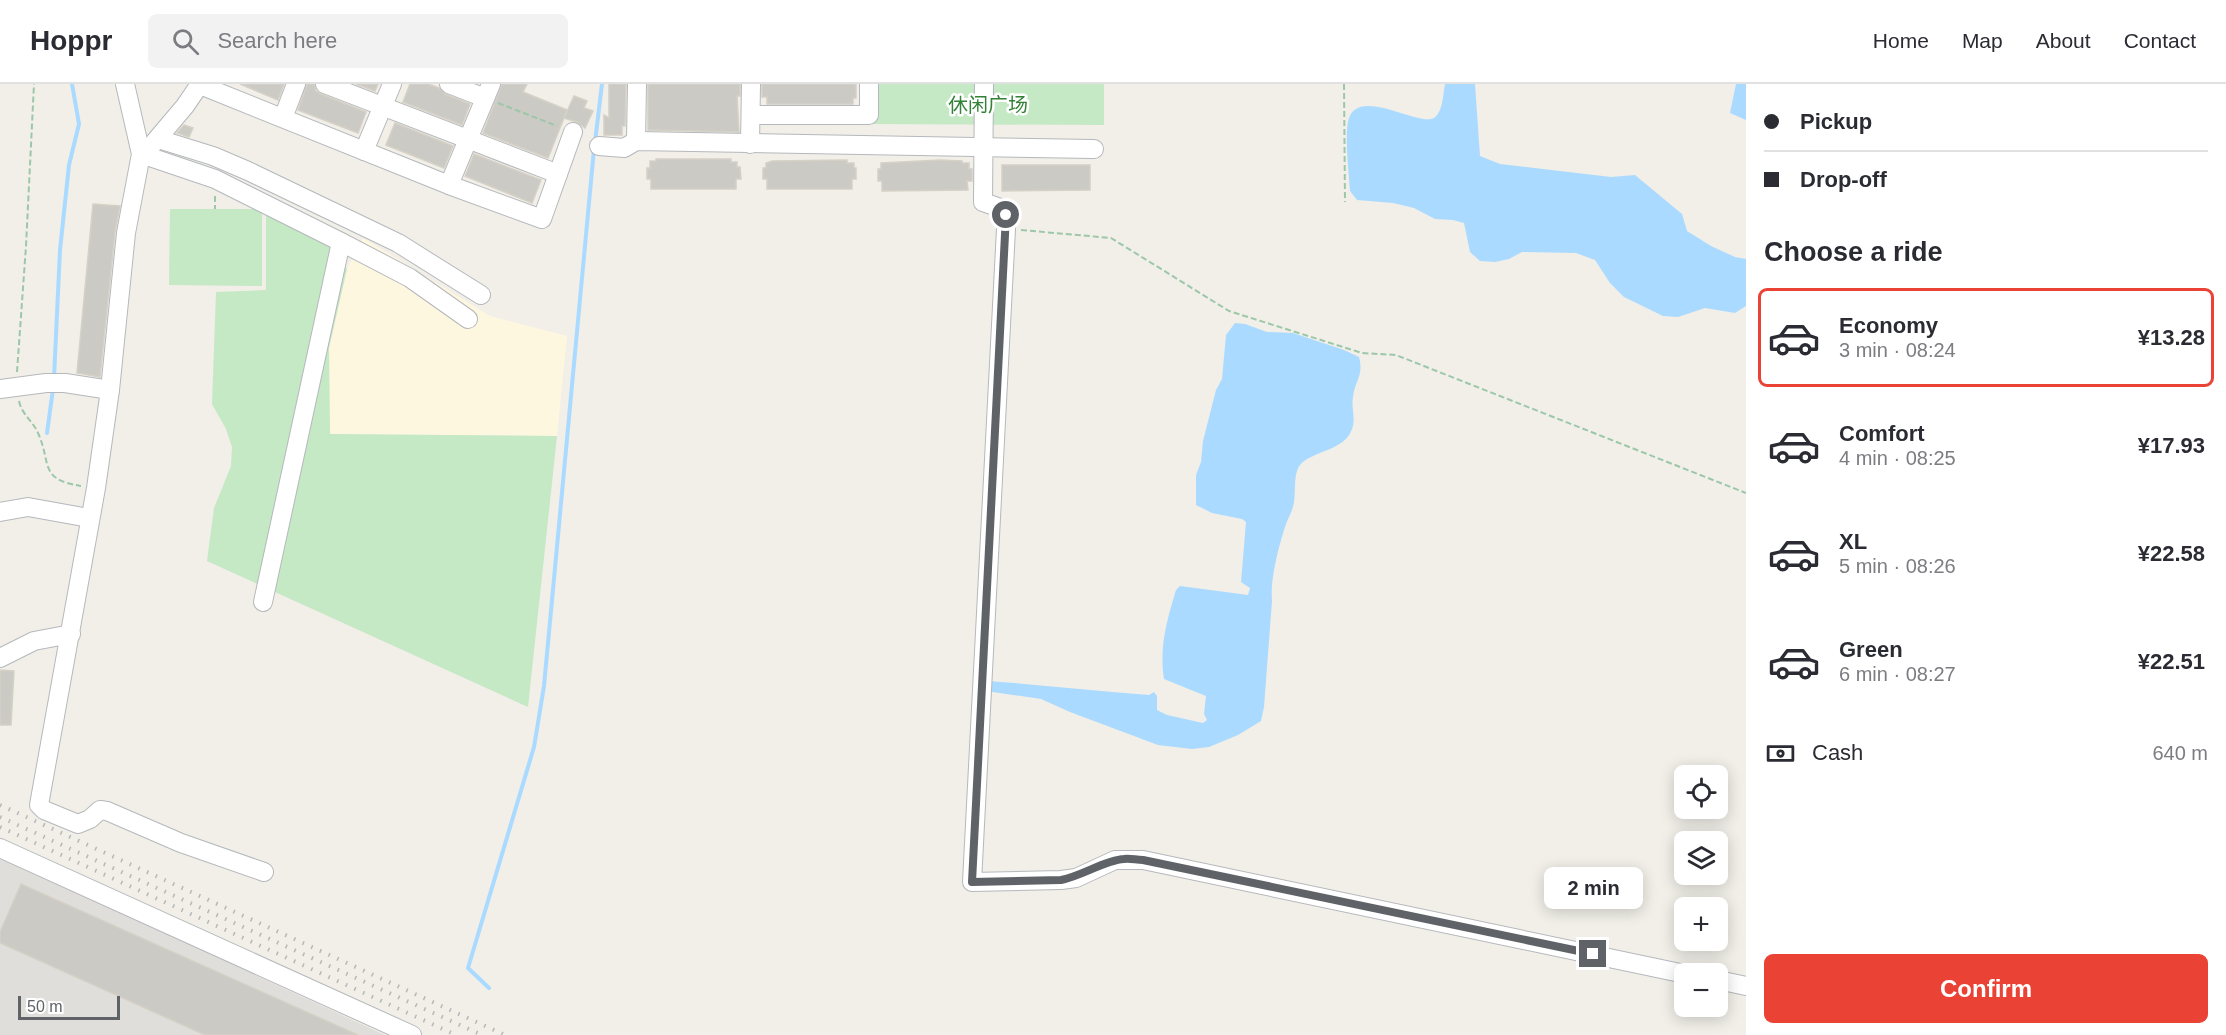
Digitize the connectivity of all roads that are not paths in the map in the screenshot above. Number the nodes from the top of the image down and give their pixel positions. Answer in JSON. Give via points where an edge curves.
{"nodes":[{"id":1,"x":125,"y":84,"type":"edge"},
{"id":2,"x":200,"y":84,"type":"edge"},
{"id":3,"x":296,"y":84,"type":"edge"},
{"id":4,"x":325,"y":84,"type":"edge"},
{"id":5,"x":392,"y":84,"type":"edge"},
{"id":6,"x":448,"y":84,"type":"edge"},
{"id":7,"x":637,"y":84,"type":"edge"},
{"id":8,"x":751,"y":84,"type":"edge"},
{"id":9,"x":869,"y":84,"type":"edge"},
{"id":10,"x":984,"y":84,"type":"edge"},
{"id":11,"x":488,"y":91,"type":"edge"},
{"id":12,"x":382,"y":107,"type":"junction"},
{"id":13,"x":751,"y":115,"type":"junction"},
{"id":14,"x":283,"y":118,"type":"junction"},
{"id":15,"x":573,"y":132,"type":"road end"},
{"id":16,"x":158,"y":139,"type":"junction"},
{"id":17,"x":467,"y":141,"type":"junction"},
{"id":18,"x":636,"y":141,"type":"junction"},
{"id":19,"x":750,"y":144,"type":"junction"},
{"id":20,"x":599,"y":146,"type":"dead end"},
{"id":21,"x":984,"y":148,"type":"junction"},
{"id":22,"x":1094,"y":149,"type":"dead end"},
{"id":23,"x":364,"y":151,"type":"junction"},
{"id":24,"x":141,"y":154,"type":"junction"},
{"id":25,"x":558,"y":174,"type":"junction"},
{"id":26,"x":449,"y":185,"type":"junction"},
{"id":27,"x":341,"y":242,"type":"junction"},
{"id":28,"x":481,"y":295,"type":"dead end"},
{"id":29,"x":468,"y":319,"type":"dead end"},
{"id":30,"x":8,"y":388,"type":"edge"},
{"id":31,"x":110,"y":390,"type":"junction"},
{"id":32,"x":0,"y":512,"type":"edge"},
{"id":33,"x":89,"y":518,"type":"junction"},
{"id":34,"x":263,"y":602,"type":"dead end"},
{"id":35,"x":71,"y":634,"type":"junction"},
{"id":36,"x":0,"y":658,"type":"edge"},
{"id":37,"x":0,"y":848,"type":"edge"},
{"id":38,"x":264,"y":872,"type":"dead end"},
{"id":39,"x":1674,"y":972,"type":"edge"},
{"id":40,"x":1728,"y":982,"type":"edge"},
{"id":41,"x":1746,"y":986,"type":"edge"},
{"id":42,"x":412,"y":1035,"type":"edge"}],
"edges":[{"from":1,"to":24,"type":"street"},
{"from":2,"to":14,"type":"street"},
{"from":2,"to":16,"type":"street"},
{"from":3,"to":14,"type":"street"},
{"from":4,"to":12,"type":"street"},
{"from":5,"to":12,"type":"street"},
{"from":6,"to":11,"type":"street"},
{"from":7,"to":18,"type":"street"},
{"from":8,"to":13,"type":"street"},
{"from":9,"to":13,"type":"street","via":[[868,115]]},
{"from":10,"to":21,"type":"street"},
{"from":11,"to":17,"type":"street"},
{"from":12,"to":17,"type":"street"},
{"from":12,"to":23,"type":"street"},
{"from":13,"to":19,"type":"street"},
{"from":14,"to":23,"type":"street"},
{"from":15,"to":25,"type":"street"},
{"from":16,"to":24,"type":"street"},
{"from":16,"to":28,"type":"street","via":[[231,163],[398,243]]},
{"from":17,"to":25,"type":"street"},
{"from":17,"to":26,"type":"street"},
{"from":18,"to":19,"type":"street"},
{"from":18,"to":20,"type":"street","via":[[624,148]]},
{"from":19,"to":21,"type":"street"},
{"from":21,"to":22,"type":"street"},
{"from":21,"to":39,"type":"street","via":[[983,202],[1003,209],[1006,229],[972,882],[1061,880],[1076,878],[1115,860],[1143,860]]},
{"from":23,"to":26,"type":"street"},
{"from":24,"to":27,"type":"street","via":[[214,178]]},
{"from":24,"to":31,"type":"street","via":[[126,233]]},
{"from":25,"to":26,"type":"street","via":[[542,219]]},
{"from":27,"to":29,"type":"street","via":[[410,278]]},
{"from":27,"to":34,"type":"street"},
{"from":30,"to":31,"type":"street","via":[[64,383]]},
{"from":31,"to":33,"type":"street"},
{"from":32,"to":33,"type":"street","via":[[28,507]]},
{"from":33,"to":35,"type":"street"},
{"from":35,"to":36,"type":"street","via":[[33,641]]},
{"from":35,"to":38,"type":"street","via":[[39,805],[78,824],[100,810],[107,811],[181,843]]},
{"from":37,"to":42,"type":"street"},
{"from":40,"to":41,"type":"street"}]}
